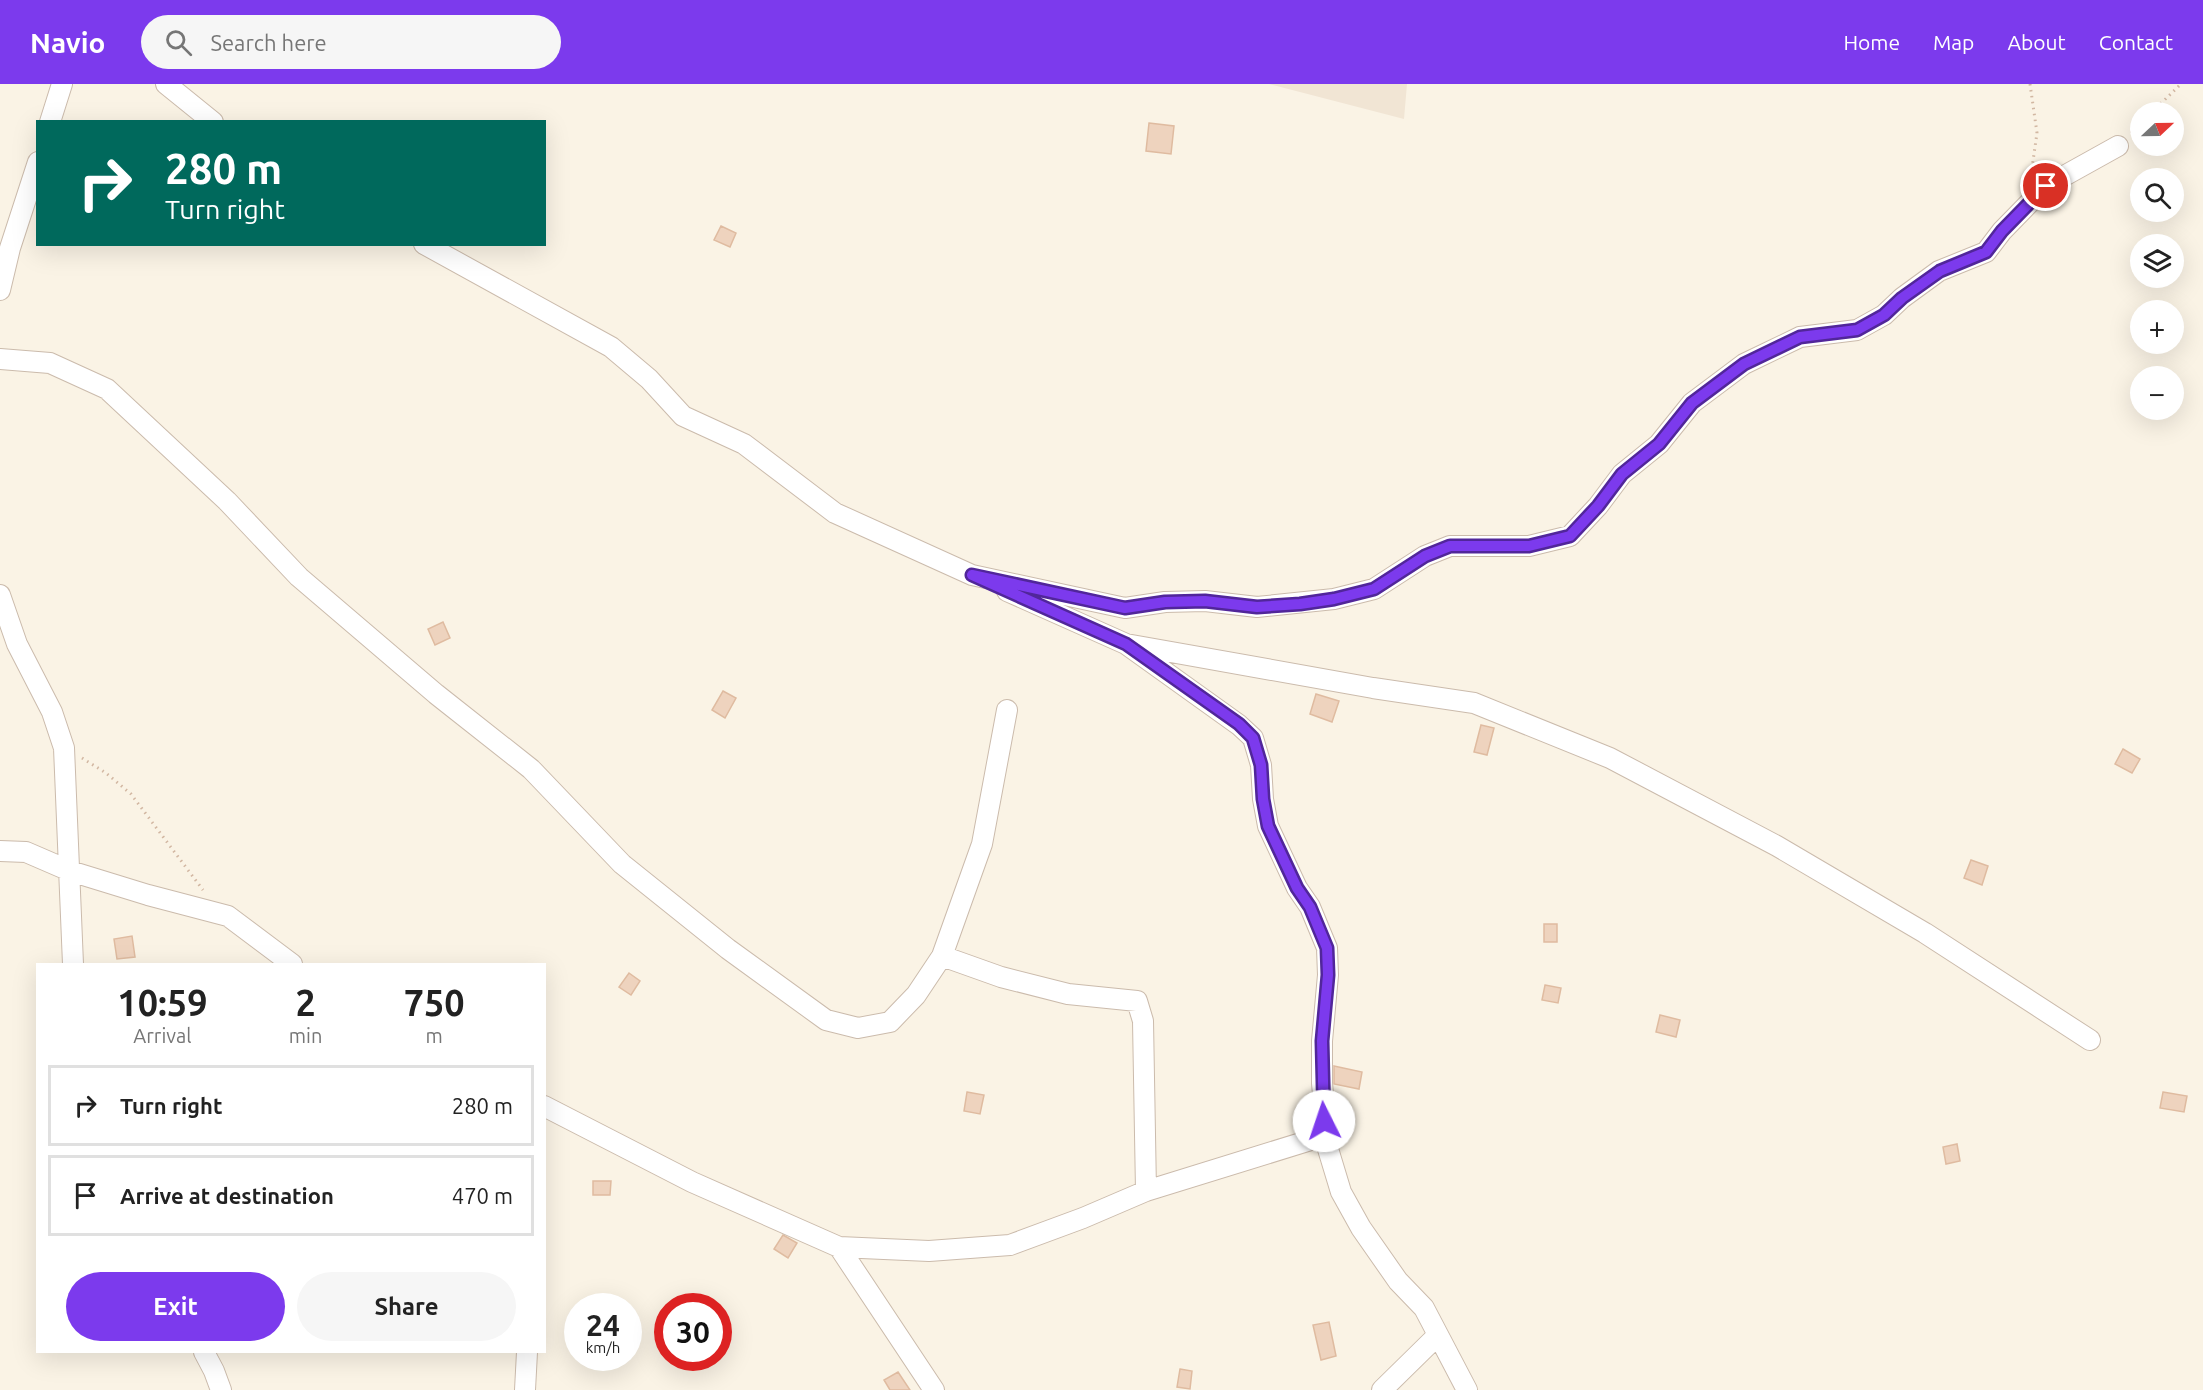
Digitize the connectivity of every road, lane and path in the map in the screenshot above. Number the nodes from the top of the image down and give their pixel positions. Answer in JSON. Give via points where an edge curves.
{"nodes":[{"id":1,"x":62,"y":84,"type":"edge"},
{"id":2,"x":166,"y":84,"type":"edge"},
{"id":3,"x":2030,"y":84,"type":"edge"},
{"id":4,"x":2181,"y":84,"type":"edge"},
{"id":5,"x":2162,"y":102,"type":"edge"},
{"id":6,"x":51,"y":120,"type":"edge"},
{"id":7,"x":211,"y":120,"type":"edge"},
{"id":8,"x":2118,"y":146,"type":"dead end"},
{"id":9,"x":36,"y":168,"type":"edge"},
{"id":10,"x":2031,"y":175,"type":"dead end"},
{"id":11,"x":428,"y":246,"type":"edge"},
{"id":12,"x":0,"y":290,"type":"edge"},
{"id":13,"x":0,"y":358,"type":"edge"},
{"id":14,"x":972,"y":575,"type":"junction"},
{"id":15,"x":0,"y":595,"type":"edge"},
{"id":16,"x":1126,"y":644,"type":"junction"},
{"id":17,"x":1007,"y":710,"type":"dead end"},
{"id":18,"x":64,"y":748,"type":"junction"},
{"id":19,"x":0,"y":851,"type":"edge"},
{"id":20,"x":70,"y":871,"type":"junction"},
{"id":21,"x":205,"y":892,"type":"dead end"},
{"id":22,"x":942,"y":956,"type":"junction"},
{"id":23,"x":73,"y":963,"type":"edge"},
{"id":24,"x":291,"y":963,"type":"edge"},
{"id":25,"x":2090,"y":1040,"type":"dead end"},
{"id":26,"x":546,"y":1107,"type":"edge"},
{"id":27,"x":1327,"y":1135,"type":"junction"},
{"id":28,"x":1146,"y":1191,"type":"junction"},
{"id":29,"x":839,"y":1247,"type":"junction"},
{"id":30,"x":1438,"y":1335,"type":"junction"},
{"id":31,"x":205,"y":1353,"type":"edge"},
{"id":32,"x":527,"y":1353,"type":"edge"},
{"id":33,"x":221,"y":1390,"type":"edge"},
{"id":34,"x":525,"y":1390,"type":"edge"},
{"id":35,"x":934,"y":1390,"type":"edge"},
{"id":36,"x":1382,"y":1390,"type":"edge"},
{"id":37,"x":1467,"y":1390,"type":"edge"}],
"edges":[{"from":1,"to":6,"type":"street"},
{"from":2,"to":7,"type":"street"},
{"from":3,"to":10,"type":"path","via":[[2037,133]]},
{"from":4,"to":5,"type":"path"},
{"from":8,"to":14,"type":"street","via":[[2046,186],[1986,252],[1940,271],[1884,315],[1857,330],[1800,337],[1744,364],[1692,403],[1659,444],[1622,474],[1570,536],[1529,546],[1450,546],[1425,556],[1374,589],[1334,599],[1257,607],[1205,601],[1125,608]]},
{"from":9,"to":12,"type":"street"},
{"from":11,"to":14,"type":"street","via":[[610,347],[649,379],[683,416],[744,444],[836,513]]},
{"from":13,"to":22,"type":"street","via":[[50,363],[106,389],[227,501],[299,577],[531,769],[622,864],[728,949],[826,1020],[858,1028],[890,1022],[916,995]]},
{"from":14,"to":16,"type":"street"},
{"from":15,"to":18,"type":"street","via":[[16,644],[52,712]]},
{"from":16,"to":25,"type":"street","via":[[1474,703],[1610,758],[1777,846],[1925,933]]},
{"from":16,"to":27,"type":"street","via":[[1253,738],[1261,765],[1268,826],[1327,948],[1322,1041]]},
{"from":17,"to":22,"type":"street","via":[[982,844]]},
{"from":18,"to":20,"type":"street"},
{"from":18,"to":21,"type":"path","via":[[106,773],[131,794]]},
{"from":19,"to":20,"type":"street","via":[[26,852]]},
{"from":20,"to":23,"type":"street"},
{"from":20,"to":24,"type":"street","via":[[228,916]]},
{"from":22,"to":28,"type":"street","via":[[1001,977],[1068,994],[1137,1001],[1143,1021]]},
{"from":26,"to":29,"type":"street","via":[[692,1182]]},
{"from":27,"to":28,"type":"street"},
{"from":27,"to":30,"type":"street","via":[[1341,1192],[1361,1228],[1398,1281],[1424,1308]]},
{"from":28,"to":29,"type":"street","via":[[1010,1245],[929,1251]]},
{"from":29,"to":35,"type":"street"},
{"from":30,"to":36,"type":"street"},
{"from":30,"to":37,"type":"street"},
{"from":31,"to":33,"type":"street"},
{"from":32,"to":34,"type":"street"}]}
